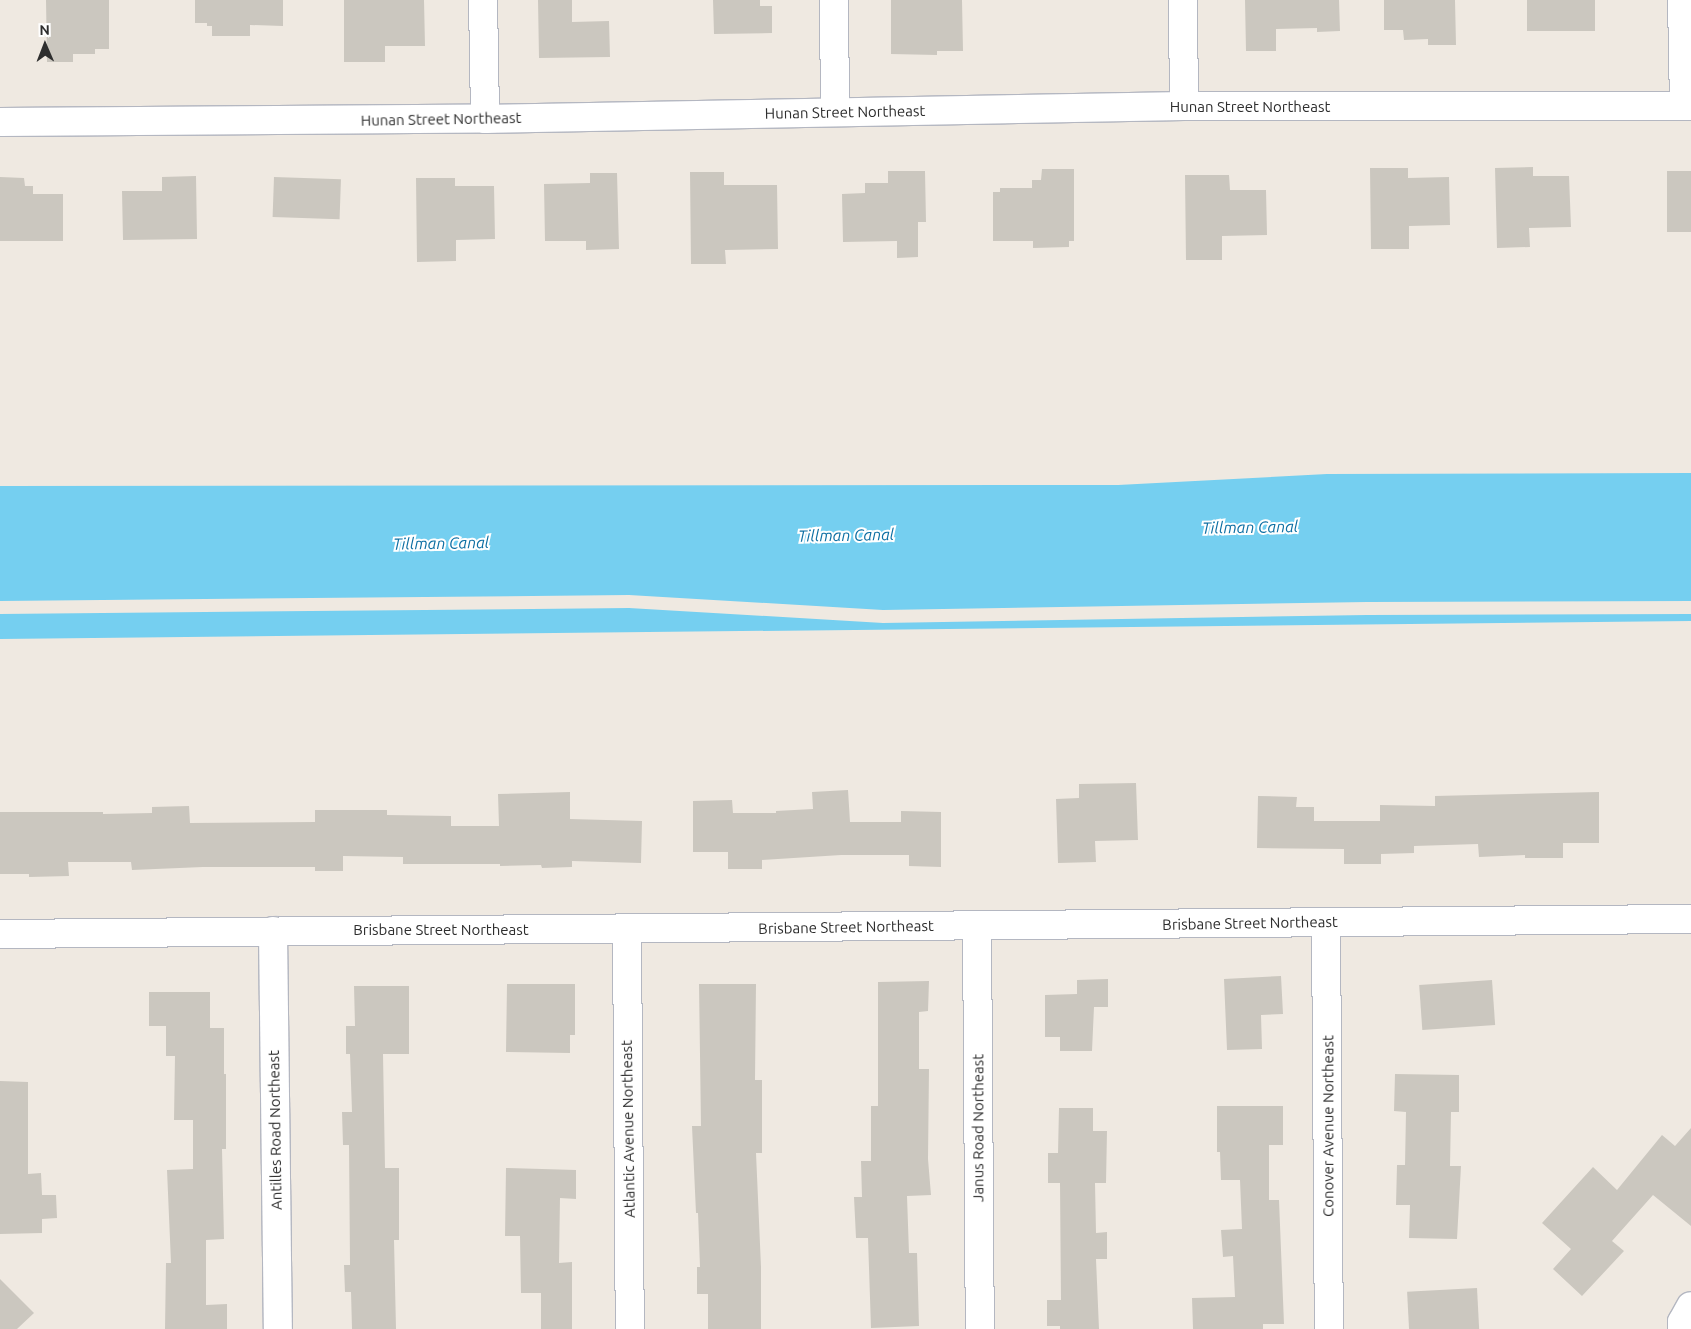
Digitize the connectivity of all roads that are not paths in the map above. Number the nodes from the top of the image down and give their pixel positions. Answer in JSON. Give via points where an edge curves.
{"nodes":[{"id":1,"x":483,"y":0,"type":"edge"},
{"id":2,"x":834,"y":0,"type":"edge"},
{"id":3,"x":1183,"y":0,"type":"edge"},
{"id":4,"x":1682,"y":0,"type":"edge"},
{"id":5,"x":1184,"y":106,"type":"junction"},
{"id":6,"x":1688,"y":106,"type":"edge"},
{"id":7,"x":835,"y":112,"type":"junction"},
{"id":8,"x":485,"y":119,"type":"junction"},
{"id":9,"x":0,"y":122,"type":"edge"},
{"id":10,"x":1691,"y":919,"type":"edge"},
{"id":11,"x":1326,"y":922,"type":"junction"},
{"id":12,"x":977,"y":926,"type":"junction"},
{"id":13,"x":627,"y":930,"type":"junction"},
{"id":14,"x":273,"y":931,"type":"junction"},
{"id":15,"x":0,"y":934,"type":"edge"},
{"id":16,"x":1691,"y":1306,"type":"edge"},
{"id":17,"x":278,"y":1329,"type":"edge"},
{"id":18,"x":630,"y":1329,"type":"edge"},
{"id":19,"x":980,"y":1329,"type":"edge"},
{"id":20,"x":1329,"y":1329,"type":"edge"},
{"id":21,"x":1682,"y":1329,"type":"edge"}],
"edges":[{"from":1,"to":8,"type":"street"},
{"from":2,"to":7,"type":"street"},
{"from":3,"to":5,"type":"street"},
{"from":4,"to":6,"type":"street"},
{"from":5,"to":6,"type":"street","name":"Hunan Street Northeast"},
{"from":5,"to":7,"type":"street","name":"Hunan Street Northeast"},
{"from":7,"to":8,"type":"street","name":"Hunan Street Northeast"},
{"from":8,"to":9,"type":"street","name":"Hunan Street Northeast"},
{"from":10,"to":11,"type":"street","name":"Brisbane Street Northeast"},
{"from":11,"to":12,"type":"street","name":"Brisbane Street Northeast"},
{"from":11,"to":20,"type":"street","name":"Conover Avenue Northeast"},
{"from":12,"to":13,"type":"street","name":"Brisbane Street Northeast"},
{"from":12,"to":19,"type":"street","name":"Janus Road Northeast"},
{"from":13,"to":14,"type":"street","name":"Brisbane Street Northeast"},
{"from":13,"to":18,"type":"street","name":"Atlantic Avenue Northeast"},
{"from":14,"to":15,"type":"street","name":"Brisbane Street Northeast"},
{"from":14,"to":17,"type":"street","name":"Antilles Road Northeast"},
{"from":16,"to":21,"type":"street","via":[[1682,1322]]}]}
